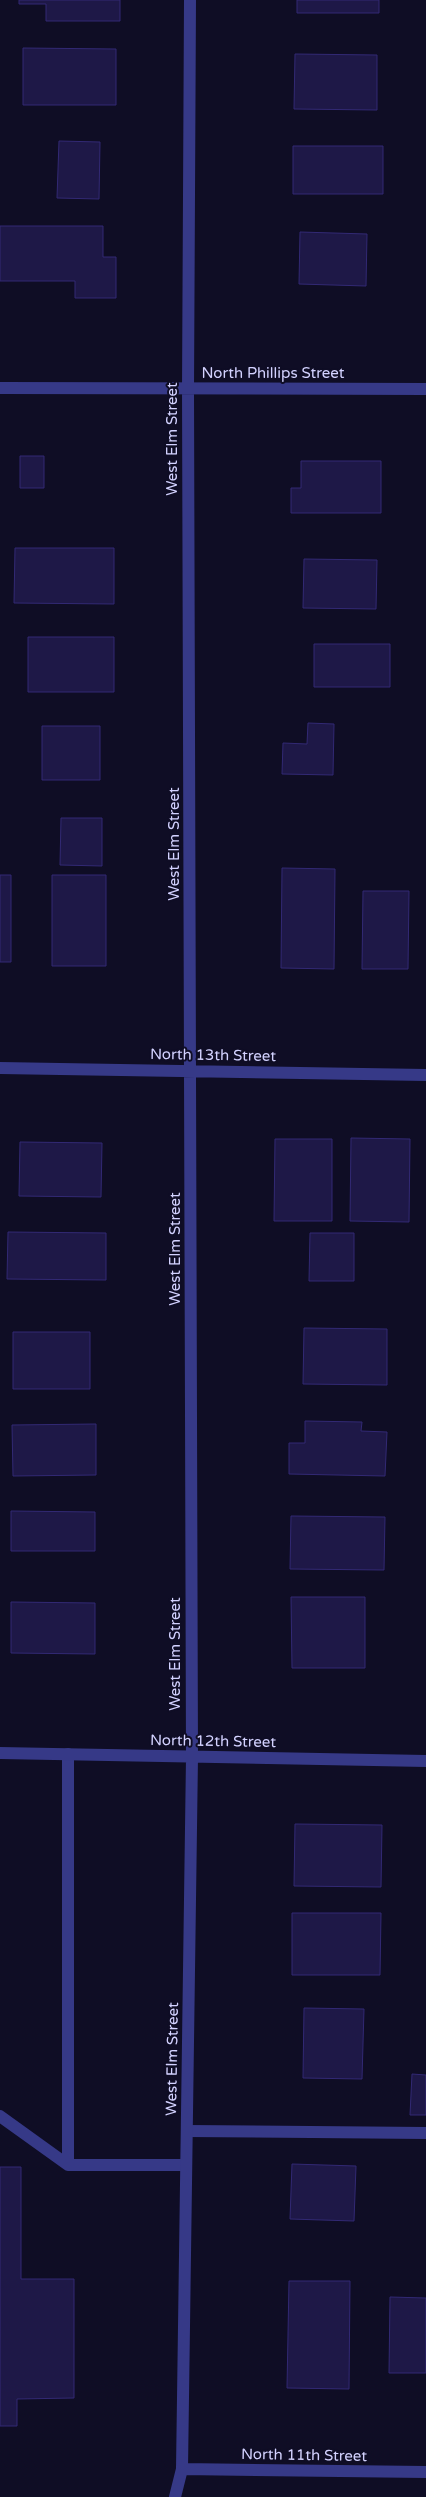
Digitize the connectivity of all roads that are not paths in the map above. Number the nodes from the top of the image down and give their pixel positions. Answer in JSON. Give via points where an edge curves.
{"nodes":[{"id":1,"x":190,"y":0,"type":"edge"},
{"id":2,"x":0,"y":388,"type":"edge"},
{"id":3,"x":188,"y":390,"type":"junction"},
{"id":4,"x":426,"y":390,"type":"edge"},
{"id":5,"x":0,"y":1068,"type":"edge"},
{"id":6,"x":191,"y":1070,"type":"junction"},
{"id":7,"x":426,"y":1075,"type":"edge"},
{"id":8,"x":0,"y":1753,"type":"edge"},
{"id":9,"x":68,"y":1754,"type":"junction"},
{"id":10,"x":192,"y":1757,"type":"junction"},
{"id":11,"x":426,"y":1761,"type":"edge"},
{"id":12,"x":0,"y":2116,"type":"edge"},
{"id":13,"x":187,"y":2131,"type":"junction"},
{"id":14,"x":426,"y":2133,"type":"edge"},
{"id":15,"x":68,"y":2165,"type":"junction"},
{"id":16,"x":186,"y":2165,"type":"junction"},
{"id":17,"x":182,"y":2469,"type":"junction"},
{"id":18,"x":426,"y":2472,"type":"edge"},
{"id":19,"x":175,"y":2497,"type":"edge"}],
"edges":[{"from":1,"to":3,"type":"street","name":"West Elm Street"},
{"from":2,"to":3,"type":"street","name":"North Phillips Street"},
{"from":3,"to":4,"type":"street","name":"North Phillips Street"},
{"from":3,"to":6,"type":"street","name":"West Elm Street"},
{"from":5,"to":6,"type":"street","name":"North 13th Street"},
{"from":6,"to":7,"type":"street","name":"North 13th Street"},
{"from":6,"to":10,"type":"street","name":"West Elm Street"},
{"from":8,"to":9,"type":"street","name":"North 12th Street"},
{"from":9,"to":10,"type":"street","name":"North 12th Street"},
{"from":9,"to":15,"type":"street"},
{"from":10,"to":11,"type":"street","name":"North 12th Street"},
{"from":10,"to":13,"type":"street","name":"West Elm Street"},
{"from":12,"to":15,"type":"street"},
{"from":13,"to":14,"type":"street"},
{"from":13,"to":16,"type":"street","name":"West Elm Street"},
{"from":15,"to":16,"type":"street"},
{"from":16,"to":17,"type":"street","name":"West Elm Street"},
{"from":17,"to":18,"type":"street","name":"North 11th Street"},
{"from":17,"to":19,"type":"street","name":"West Elm Street"}]}
